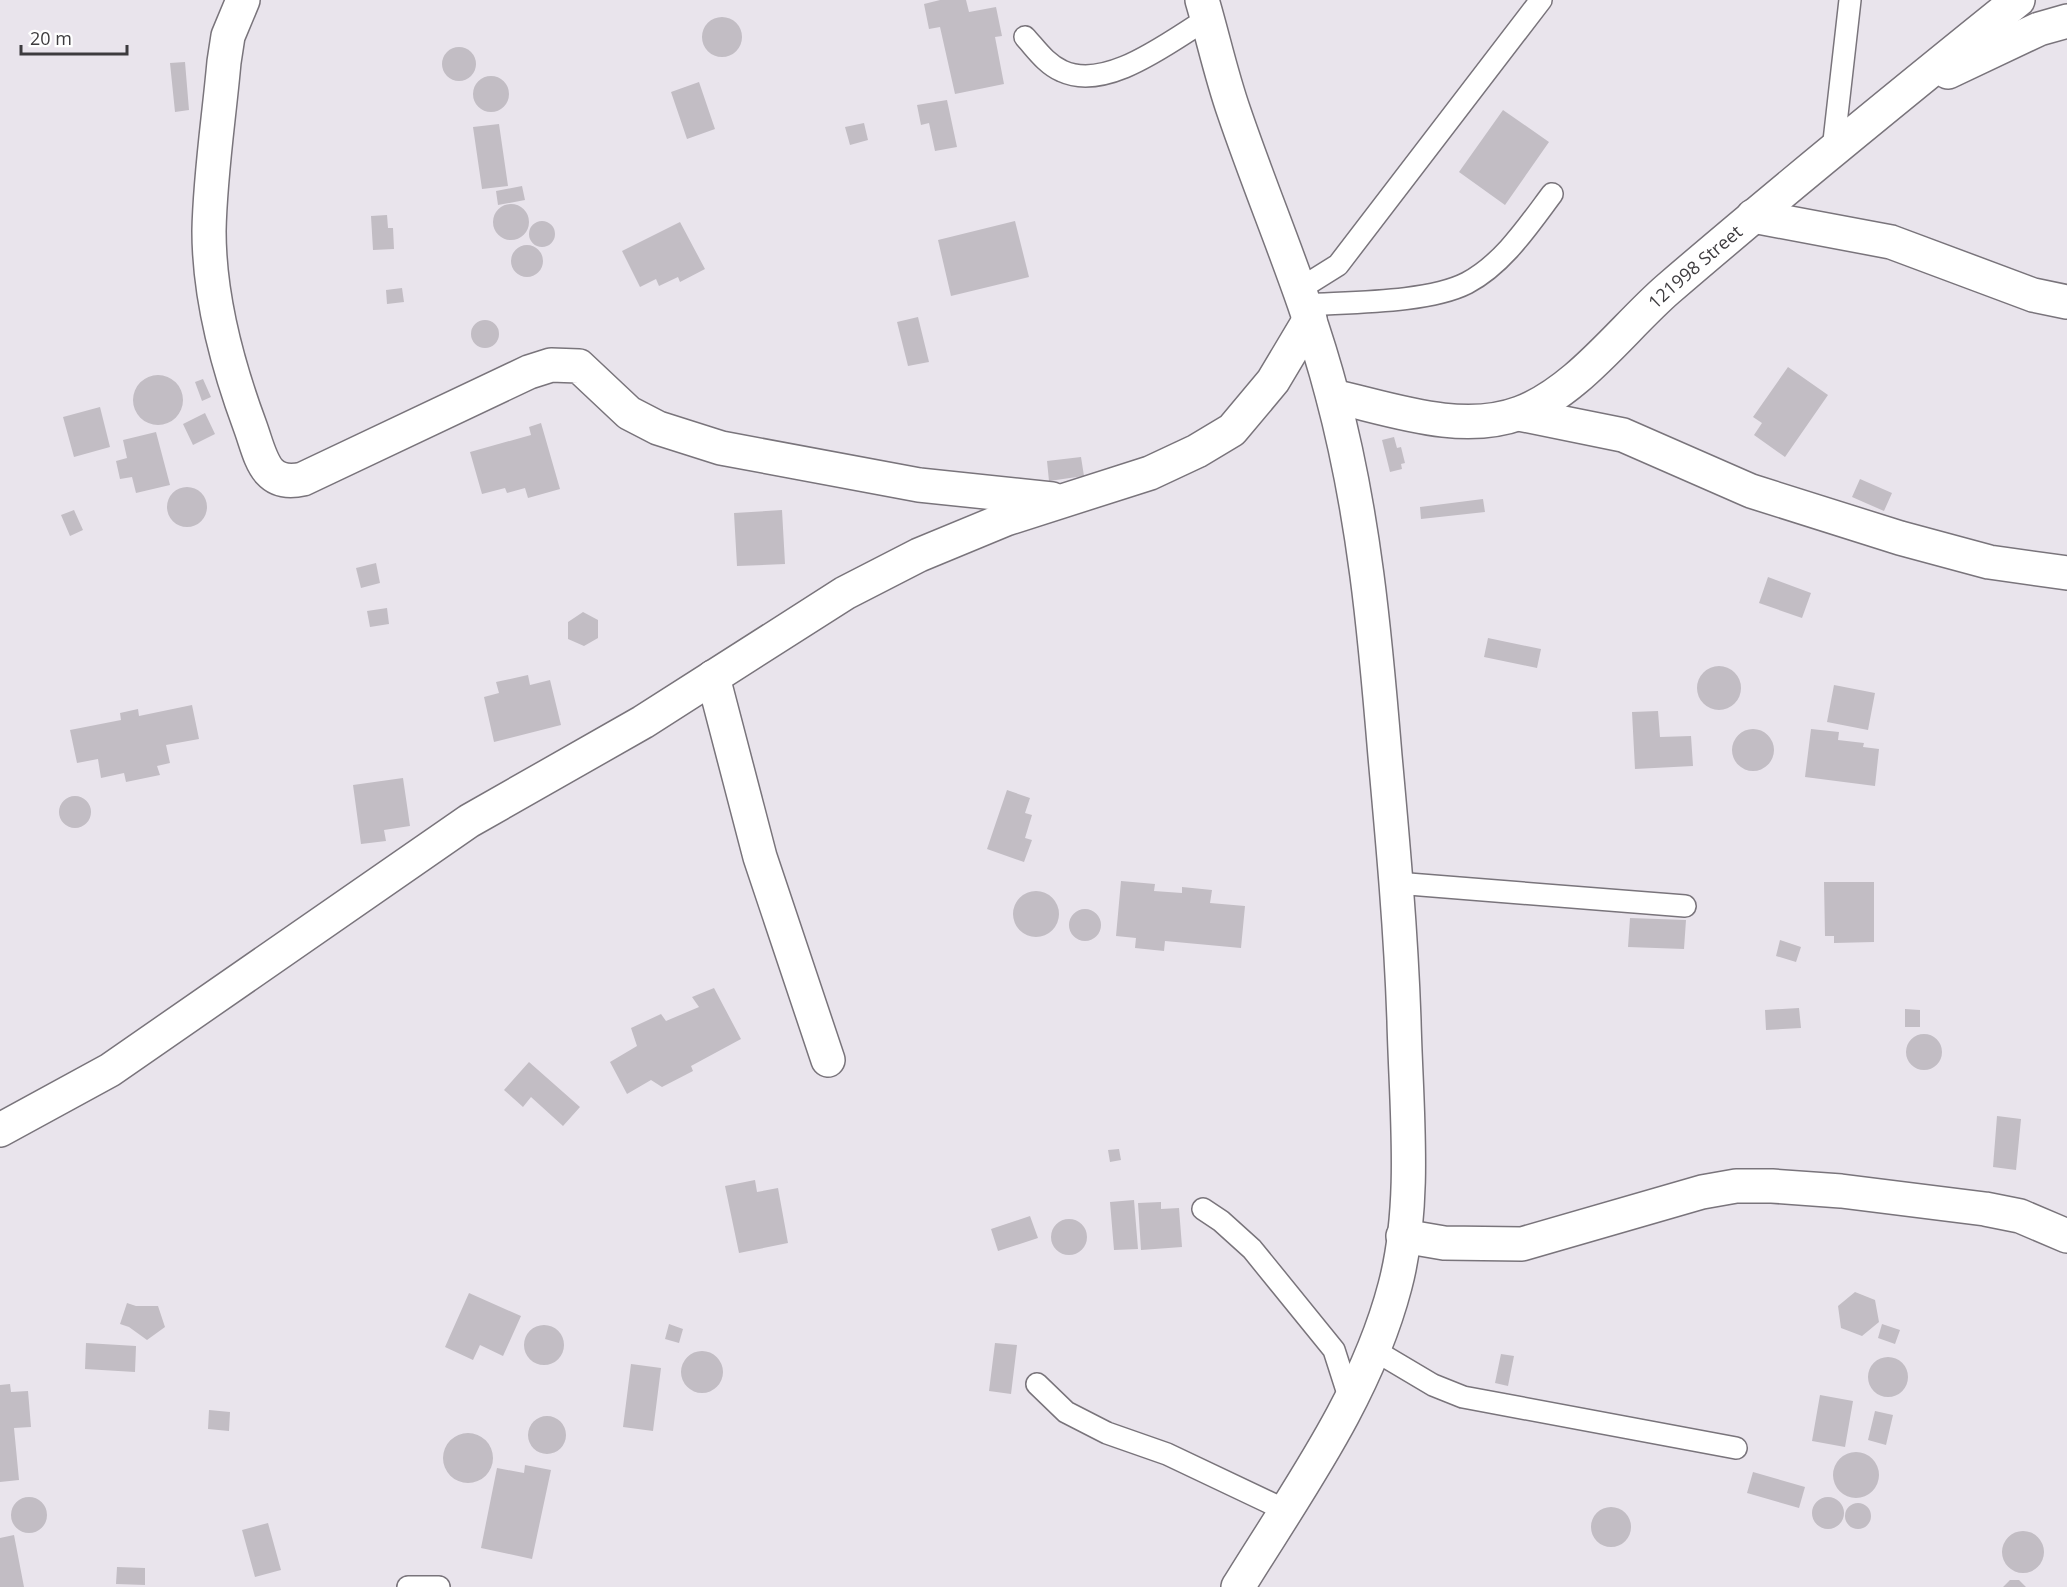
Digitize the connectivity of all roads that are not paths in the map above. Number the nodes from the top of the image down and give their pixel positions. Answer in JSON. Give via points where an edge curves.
{"nodes":[{"id":1,"x":243,"y":0,"type":"edge"},
{"id":2,"x":1541,"y":0,"type":"edge"},
{"id":3,"x":1850,"y":0,"type":"edge"},
{"id":4,"x":2018,"y":0,"type":"edge"},
{"id":5,"x":1205,"y":9,"type":"edge"},
{"id":6,"x":2067,"y":21,"type":"edge"},
{"id":7,"x":1025,"y":37,"type":"dead end"},
{"id":8,"x":1898,"y":96,"type":"junction"},
{"id":9,"x":1833,"y":150,"type":"junction"},
{"id":10,"x":1552,"y":194,"type":"dead end"},
{"id":11,"x":1753,"y":216,"type":"junction"},
{"id":12,"x":2067,"y":302,"type":"edge"},
{"id":13,"x":1304,"y":305,"type":"junction"},
{"id":14,"x":1333,"y":396,"type":"junction"},
{"id":15,"x":1519,"y":414,"type":"junction"},
{"id":16,"x":1063,"y":500,"type":"junction"},
{"id":17,"x":2067,"y":573,"type":"edge"},
{"id":18,"x":713,"y":676,"type":"junction"},
{"id":19,"x":1396,"y":883,"type":"junction"},
{"id":20,"x":1685,"y":906,"type":"dead end"},
{"id":21,"x":828,"y":1060,"type":"dead end"},
{"id":22,"x":0,"y":1130,"type":"edge"},
{"id":23,"x":1203,"y":1209,"type":"dead end"},
{"id":24,"x":1403,"y":1236,"type":"junction"},
{"id":25,"x":2067,"y":1236,"type":"edge"},
{"id":26,"x":1374,"y":1350,"type":"junction"},
{"id":27,"x":1037,"y":1384,"type":"dead end"},
{"id":28,"x":1351,"y":1403,"type":"junction"},
{"id":29,"x":1736,"y":1448,"type":"dead end"},
{"id":30,"x":1285,"y":1510,"type":"junction"},
{"id":31,"x":408,"y":1587,"type":"edge"},
{"id":32,"x":439,"y":1587,"type":"edge"},
{"id":33,"x":1238,"y":1587,"type":"edge"}],
"edges":[{"from":1,"to":16,"type":"street","via":[[228,36],[224,62],[209,231],[215,306],[232,379],[265,466],[275,478],[287,483],[303,479],[530,372],[567,364],[579,366],[629,413],[658,428],[712,445],[919,484]]},
{"from":2,"to":13,"type":"lane"},
{"from":3,"to":9,"type":"lane"},
{"from":4,"to":8,"type":"street","name":"121998 Street"},
{"from":5,"to":7,"type":"lane","via":[[1127,67],[1094,76],[1063,72],[1047,62]]},
{"from":5,"to":13,"type":"street","via":[[1232,108]]},
{"from":6,"to":8,"type":"street","via":[[2039,29]]},
{"from":8,"to":9,"type":"street","name":"121998 Street"},
{"from":9,"to":11,"type":"street","name":"121998 Street"},
{"from":10,"to":13,"type":"lane","via":[[1495,262],[1467,283],[1399,298]]},
{"from":11,"to":12,"type":"street","via":[[1891,242],[2033,295]]},
{"from":11,"to":15,"type":"street","name":"121998 Street","via":[[1660,296],[1571,381],[1544,402]]},
{"from":13,"to":14,"type":"street"},
{"from":13,"to":16,"type":"street","via":[[1273,381],[1232,430],[1150,473]]},
{"from":14,"to":15,"type":"street","name":"121998 Street","via":[[1434,418],[1480,421]]},
{"from":14,"to":19,"type":"street","via":[[1361,527],[1372,601]]},
{"from":15,"to":17,"type":"street","via":[[1623,435],[1751,491],[1900,538],[1989,562]]},
{"from":16,"to":18,"type":"street","via":[[919,555],[846,593]]},
{"from":18,"to":21,"type":"street","via":[[760,857]]},
{"from":18,"to":22,"type":"street","via":[[643,722],[469,821],[110,1070]]},
{"from":19,"to":20,"type":"lane"},
{"from":19,"to":24,"type":"street","via":[[1403,980],[1408,1191]]},
{"from":23,"to":28,"type":"lane","via":[[1252,1250],[1334,1350]]},
{"from":24,"to":25,"type":"street","via":[[1444,1243],[1522,1244],[1701,1192],[1736,1186],[1841,1191],[1985,1209],[2020,1216]]},
{"from":24,"to":26,"type":"street","via":[[1397,1281]]},
{"from":26,"to":28,"type":"street"},
{"from":26,"to":29,"type":"lane","via":[[1433,1385],[1463,1397]]},
{"from":27,"to":30,"type":"lane","via":[[1066,1412],[1107,1433],[1167,1454]]},
{"from":28,"to":30,"type":"street"},
{"from":30,"to":33,"type":"street"},
{"from":31,"to":32,"type":"lane"}]}
